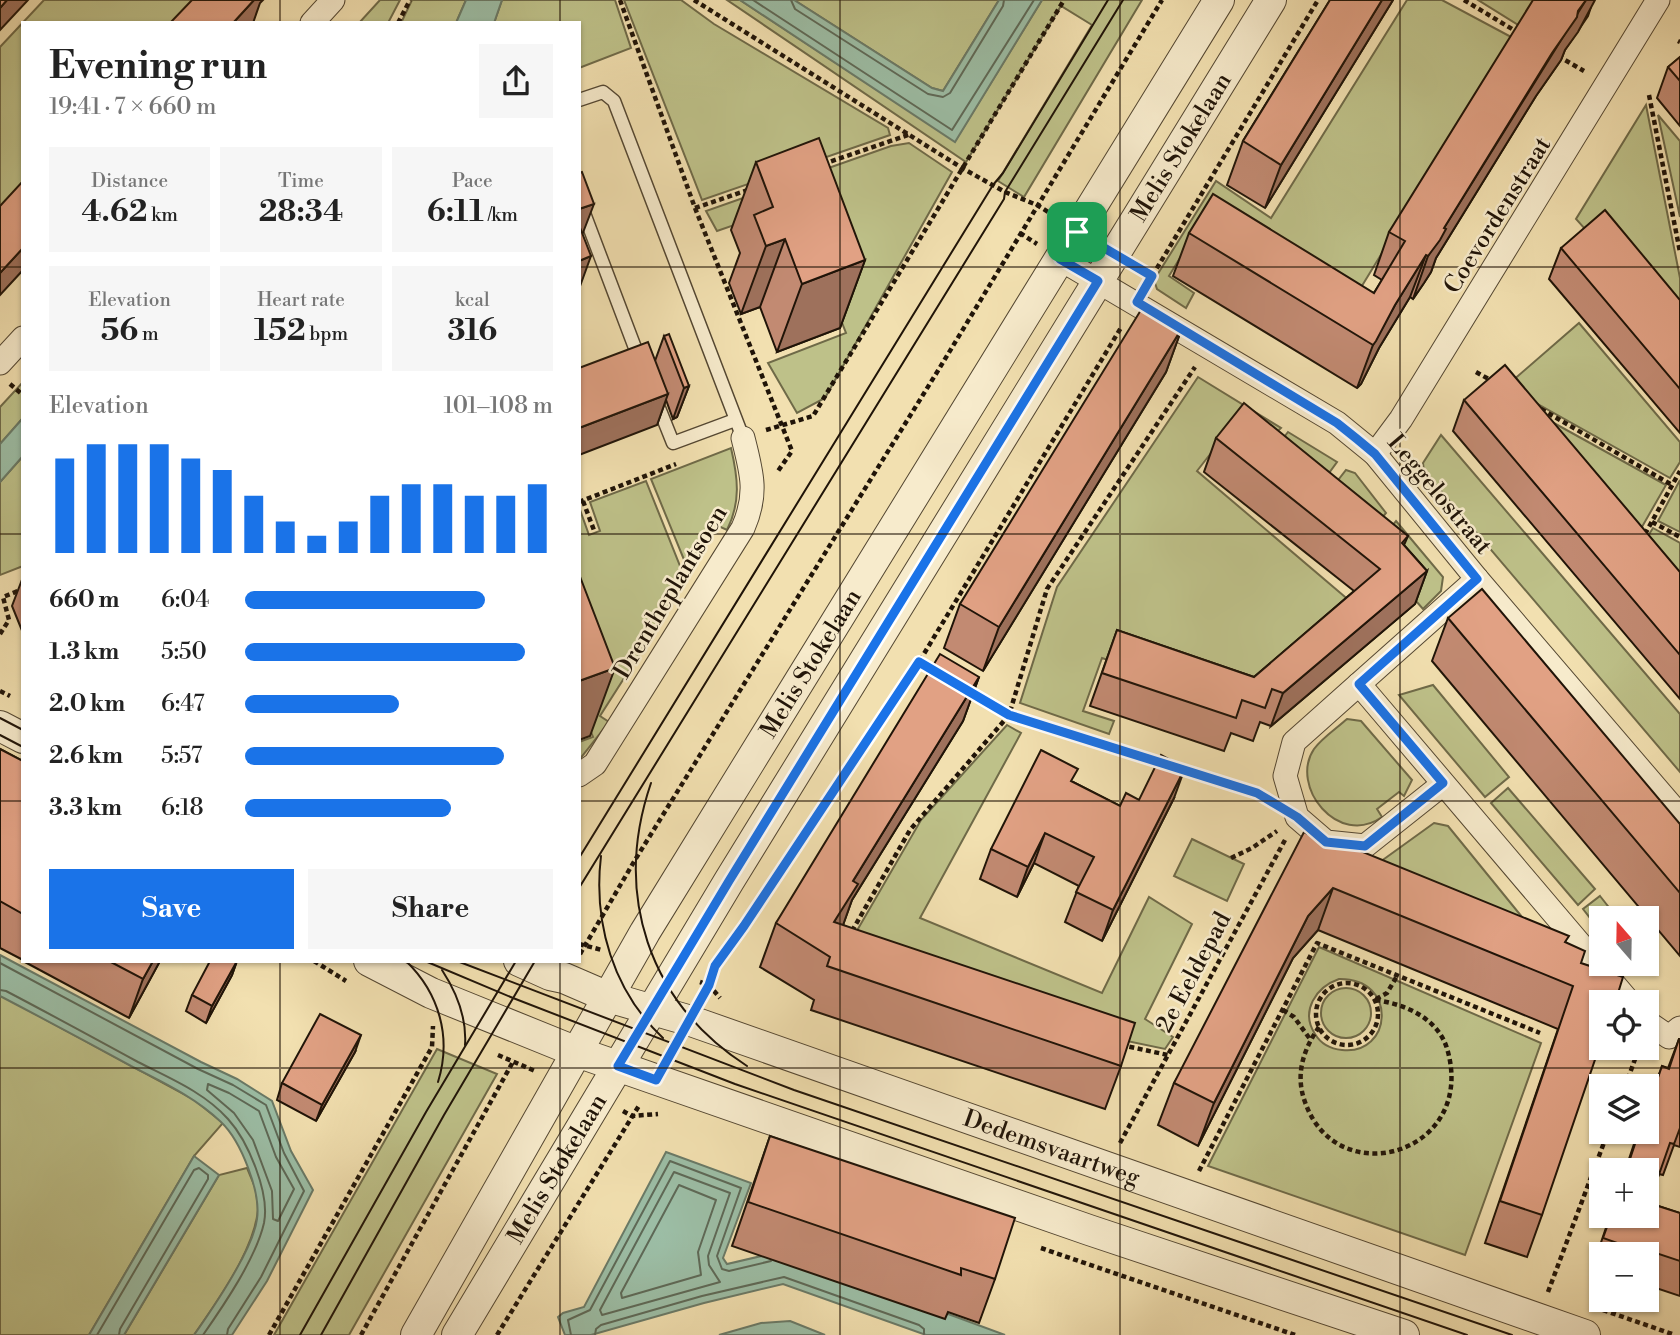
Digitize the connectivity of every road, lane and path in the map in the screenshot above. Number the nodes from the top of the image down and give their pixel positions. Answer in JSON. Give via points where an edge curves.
{"nodes":[{"id":1,"x":333,"y":0,"type":"edge"},
{"id":2,"x":410,"y":0,"type":"edge"},
{"id":3,"x":620,"y":0,"type":"edge"},
{"id":4,"x":694,"y":0,"type":"edge"},
{"id":5,"x":1064,"y":0,"type":"edge"},
{"id":6,"x":1162,"y":0,"type":"edge"},
{"id":7,"x":1219,"y":0,"type":"edge"},
{"id":8,"x":1271,"y":0,"type":"edge"},
{"id":9,"x":1318,"y":0,"type":"edge"},
{"id":10,"x":1464,"y":0,"type":"edge"},
{"id":11,"x":1658,"y":0,"type":"edge"},
{"id":12,"x":314,"y":21,"type":"edge"},
{"id":13,"x":399,"y":21,"type":"edge"},
{"id":14,"x":1520,"y":33,"type":"edge"},
{"id":15,"x":1553,"y":53,"type":"edge"},
{"id":16,"x":1587,"y":73,"type":"dead end"},
{"id":17,"x":1648,"y":95,"type":"dead end"},
{"id":18,"x":581,"y":99,"type":"edge"},
{"id":19,"x":911,"y":134,"type":"junction"},
{"id":20,"x":822,"y":164,"type":"edge"},
{"id":21,"x":962,"y":167,"type":"junction"},
{"id":22,"x":759,"y":186,"type":"dead end"},
{"id":23,"x":581,"y":205,"type":"edge"},
{"id":24,"x":1037,"y":205,"type":"junction"},
{"id":25,"x":695,"y":208,"type":"junction"},
{"id":26,"x":1077,"y":232,"type":"junction"},
{"id":27,"x":1680,"y":252,"type":"edge"},
{"id":28,"x":1115,"y":254,"type":"junction"},
{"id":29,"x":1060,"y":259,"type":"junction"},
{"id":30,"x":1152,"y":276,"type":"junction"},
{"id":31,"x":1098,"y":281,"type":"junction"},
{"id":32,"x":1137,"y":302,"type":"junction"},
{"id":33,"x":21,"y":340,"type":"edge"},
{"id":34,"x":1209,"y":346,"type":"junction"},
{"id":35,"x":0,"y":363,"type":"edge"},
{"id":36,"x":1476,"y":372,"type":"dead end"},
{"id":37,"x":1499,"y":386,"type":"edge"},
{"id":38,"x":1534,"y":405,"type":"edge"},
{"id":39,"x":782,"y":424,"type":"junction"},
{"id":40,"x":739,"y":429,"type":"junction"},
{"id":41,"x":792,"y":451,"type":"dead end"},
{"id":42,"x":1375,"y":454,"type":"junction"},
{"id":43,"x":681,"y":462,"type":"dead end"},
{"id":44,"x":1680,"y":471,"type":"edge"},
{"id":45,"x":1672,"y":485,"type":"junction"},
{"id":46,"x":581,"y":501,"type":"edge"},
{"id":47,"x":1652,"y":522,"type":"junction"},
{"id":48,"x":595,"y":533,"type":"dead end"},
{"id":49,"x":1680,"y":537,"type":"edge"},
{"id":50,"x":1639,"y":544,"type":"edge"},
{"id":51,"x":1477,"y":579,"type":"junction"},
{"id":52,"x":21,"y":590,"type":"edge"},
{"id":53,"x":0,"y":634,"type":"edge"},
{"id":54,"x":919,"y":662,"type":"junction"},
{"id":55,"x":941,"y":675,"type":"edge"},
{"id":56,"x":1359,"y":684,"type":"junction"},
{"id":57,"x":964,"y":688,"type":"edge"},
{"id":58,"x":1009,"y":715,"type":"junction"},
{"id":59,"x":0,"y":726,"type":"edge"},
{"id":60,"x":21,"y":737,"type":"edge"},
{"id":61,"x":1165,"y":765,"type":"edge"},
{"id":62,"x":1178,"y":769,"type":"edge"},
{"id":63,"x":581,"y":774,"type":"edge"},
{"id":64,"x":1443,"y":783,"type":"junction"},
{"id":65,"x":1292,"y":814,"type":"junction"},
{"id":66,"x":1680,"y":816,"type":"edge"},
{"id":67,"x":1231,"y":858,"type":"dead end"},
{"id":68,"x":850,"y":935,"type":"edge"},
{"id":69,"x":585,"y":946,"type":"dead end"},
{"id":70,"x":373,"y":963,"type":"edge"},
{"id":71,"x":523,"y":963,"type":"edge"},
{"id":72,"x":1397,"y":976,"type":"junction"},
{"id":73,"x":1619,"y":990,"type":"edge"},
{"id":74,"x":608,"y":997,"type":"junction"},
{"id":75,"x":1375,"y":1000,"type":"junction"},
{"id":76,"x":653,"y":1010,"type":"junction"},
{"id":77,"x":1283,"y":1010,"type":"junction"},
{"id":78,"x":691,"y":1021,"type":"junction"},
{"id":79,"x":433,"y":1026,"type":"dead end"},
{"id":80,"x":1319,"y":1027,"type":"junction"},
{"id":81,"x":1680,"y":1028,"type":"edge"},
{"id":82,"x":1659,"y":1030,"type":"edge"},
{"id":83,"x":1540,"y":1033,"type":"dead end"},
{"id":84,"x":1310,"y":1039,"type":"junction"},
{"id":85,"x":1114,"y":1043,"type":"edge"},
{"id":86,"x":577,"y":1052,"type":"junction"},
{"id":87,"x":1168,"y":1055,"type":"junction"},
{"id":88,"x":512,"y":1063,"type":"dead end"},
{"id":89,"x":618,"y":1066,"type":"junction"},
{"id":90,"x":656,"y":1080,"type":"junction"},
{"id":91,"x":1120,"y":1144,"type":"dead end"},
{"id":92,"x":1604,"y":1144,"type":"edge"},
{"id":93,"x":1199,"y":1171,"type":"dead end"},
{"id":94,"x":1548,"y":1292,"type":"dead end"},
{"id":95,"x":269,"y":1335,"type":"edge"},
{"id":96,"x":361,"y":1335,"type":"edge"},
{"id":97,"x":416,"y":1335,"type":"edge"},
{"id":98,"x":457,"y":1335,"type":"edge"},
{"id":99,"x":498,"y":1335,"type":"edge"},
{"id":100,"x":1404,"y":1335,"type":"edge"},
{"id":101,"x":1585,"y":1335,"type":"edge"}],
"edges":[{"from":1,"to":12,"type":"street"},
{"from":2,"to":13,"type":"path"},
{"from":3,"to":25,"type":"path"},
{"from":4,"to":19,"type":"path"},
{"from":5,"to":21,"type":"path"},
{"from":6,"to":24,"type":"path","name":"Melis Stokelaan"},
{"from":7,"to":26,"type":"street","name":"Melis Stokelaan"},
{"from":8,"to":28,"type":"street","name":"Melis Stokelaan"},
{"from":9,"to":30,"type":"path"},
{"from":10,"to":14,"type":"path"},
{"from":11,"to":42,"type":"street","name":"Coevordenstraat","via":[[1408,408]]},
{"from":15,"to":16,"type":"path"},
{"from":17,"to":27,"type":"path"},
{"from":18,"to":40,"type":"lane","name":"Drentheplantsoen","via":[[603,92],[614,101]]},
{"from":19,"to":20,"type":"path"},
{"from":19,"to":21,"type":"path"},
{"from":21,"to":24,"type":"path"},
{"from":21,"to":39,"type":"path","via":[[813,416]]},
{"from":22,"to":25,"type":"path"},
{"from":23,"to":40,"type":"lane","via":[[673,443]]},
{"from":24,"to":26,"type":"path"},
{"from":24,"to":69,"type":"path","name":"Melis Stokelaan"},
{"from":25,"to":39,"type":"path"},
{"from":26,"to":29,"type":"street","name":"Melis Stokelaan"},
{"from":28,"to":30,"type":"path"},
{"from":28,"to":31,"type":"street","name":"Melis Stokelaan"},
{"from":29,"to":31,"type":"street","name":"Leggelostraat"},
{"from":29,"to":74,"type":"street","name":"Melis Stokelaan"},
{"from":30,"to":32,"type":"path"},
{"from":31,"to":32,"type":"street","name":"Leggelostraat"},
{"from":31,"to":76,"type":"street","name":"Melis Stokelaan"},
{"from":32,"to":34,"type":"street","name":"Leggelostraat"},
{"from":32,"to":54,"type":"path"},
{"from":33,"to":35,"type":"street"},
{"from":34,"to":42,"type":"street","name":"Leggelostraat","via":[[1337,423]]},
{"from":34,"to":58,"type":"path","via":[[1047,589]]},
{"from":36,"to":37,"type":"path"},
{"from":38,"to":45,"type":"path"},
{"from":39,"to":40,"type":"path"},
{"from":39,"to":41,"type":"path"},
{"from":40,"to":63,"type":"street","name":"Drentheplantsoen","via":[[752,473],[751,508],[743,528],[595,764]]},
{"from":42,"to":51,"type":"street","name":"Leggelostraat"},
{"from":43,"to":46,"type":"path"},
{"from":44,"to":45,"type":"path"},
{"from":45,"to":47,"type":"path"},
{"from":46,"to":48,"type":"path"},
{"from":47,"to":49,"type":"path"},
{"from":47,"to":50,"type":"path"},
{"from":51,"to":56,"type":"street"},
{"from":51,"to":66,"type":"street","name":"Leggelostraat"},
{"from":52,"to":53,"type":"path","via":[[3,597],[9,620]]},
{"from":54,"to":55,"type":"path"},
{"from":54,"to":78,"type":"path","via":[[715,966]]},
{"from":56,"to":64,"type":"street"},
{"from":56,"to":65,"type":"street","via":[[1294,742],[1285,776]]},
{"from":57,"to":58,"type":"path"},
{"from":58,"to":61,"type":"path"},
{"from":58,"to":68,"type":"path","via":[[910,830]]},
{"from":59,"to":60,"type":"street"},
{"from":62,"to":65,"type":"path","via":[[1257,793]]},
{"from":64,"to":65,"type":"street","via":[[1365,846],[1326,842]]},
{"from":64,"to":73,"type":"street"},
{"from":65,"to":67,"type":"path","via":[[1276,833]]},
{"from":65,"to":87,"type":"path","name":"2e Eeldepad"},
{"from":70,"to":86,"type":"street","via":[[432,993]]},
{"from":71,"to":74,"type":"street","name":"Dedemsvaartweg"},
{"from":72,"to":75,"type":"path","via":[[1387,993]]},
{"from":72,"to":77,"type":"path","via":[[1317,943]]},
{"from":72,"to":83,"type":"path"},
{"from":74,"to":76,"type":"street","name":"Dedemsvaartweg"},
{"from":74,"to":86,"type":"street","name":"Melis Stokelaan"},
{"from":75,"to":80,"type":"path","via":[[1357,984],[1328,988],[1317,1004]]},
{"from":75,"to":80,"type":"path","via":[[1376,1027],[1361,1042],[1330,1041]]},
{"from":75,"to":84,"type":"path","via":[[1414,1010],[1433,1026],[1447,1048],[1453,1073],[1450,1099],[1439,1122],[1420,1140],[1396,1152],[1371,1154],[1345,1147],[1324,1133],[1309,1114],[1301,1090],[1301,1066]]},
{"from":76,"to":78,"type":"street","name":"Dedemsvaartweg"},
{"from":76,"to":89,"type":"street","name":"Melis Stokelaan"},
{"from":77,"to":84,"type":"path"},
{"from":77,"to":93,"type":"path"},
{"from":78,"to":101,"type":"street","name":"Dedemsvaartweg"},
{"from":79,"to":95,"type":"path","via":[[432,1047]]},
{"from":80,"to":84,"type":"path"},
{"from":81,"to":82,"type":"street","via":[[1670,1037]]},
{"from":85,"to":87,"type":"path"},
{"from":86,"to":89,"type":"street"},
{"from":86,"to":97,"type":"street","name":"Melis Stokelaan"},
{"from":87,"to":91,"type":"path","name":"2e Eeldepad"},
{"from":88,"to":96,"type":"path"},
{"from":89,"to":90,"type":"street"},
{"from":89,"to":98,"type":"street","name":"Melis Stokelaan"},
{"from":90,"to":99,"type":"path","name":"Melis Stokelaan"},
{"from":90,"to":100,"type":"street"},
{"from":92,"to":94,"type":"path"}]}
